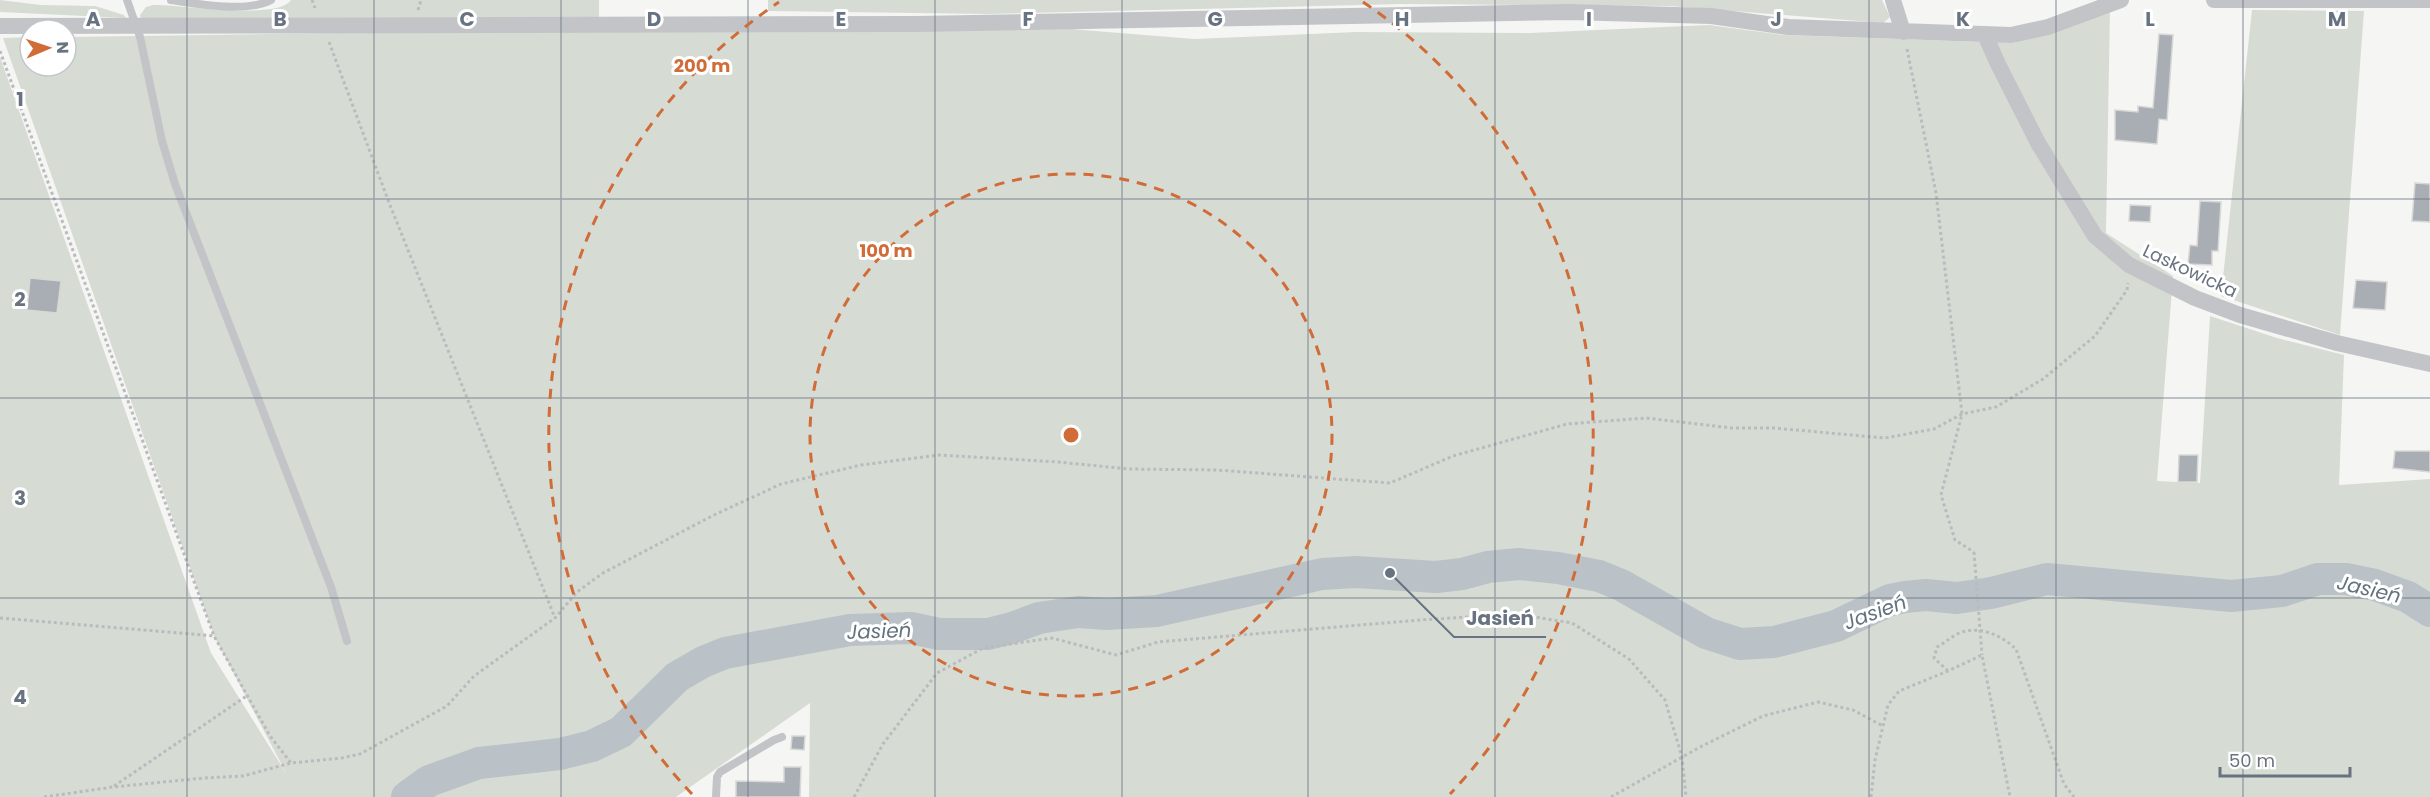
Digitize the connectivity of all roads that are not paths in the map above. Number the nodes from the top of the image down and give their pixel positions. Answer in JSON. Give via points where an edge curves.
{"nodes":[{"id":1,"x":127,"y":0,"type":"edge"},
{"id":2,"x":171,"y":0,"type":"edge"},
{"id":3,"x":271,"y":0,"type":"edge"},
{"id":4,"x":1893,"y":0,"type":"edge"},
{"id":5,"x":2121,"y":0,"type":"edge"},
{"id":6,"x":2214,"y":0,"type":"edge"},
{"id":7,"x":2430,"y":0,"type":"edge"},
{"id":8,"x":0,"y":26,"type":"edge"},
{"id":9,"x":135,"y":26,"type":"junction"},
{"id":10,"x":1903,"y":32,"type":"junction"},
{"id":11,"x":1985,"y":35,"type":"junction"},
{"id":12,"x":2430,"y":364,"type":"edge"},
{"id":13,"x":347,"y":641,"type":"dead end"},
{"id":14,"x":782,"y":737,"type":"dead end"},
{"id":15,"x":716,"y":797,"type":"edge"}],
"edges":[{"from":1,"to":9,"type":"lane"},
{"from":2,"to":3,"type":"lane","via":[[222,6]]},
{"from":4,"to":10,"type":"street"},
{"from":5,"to":11,"type":"street","via":[[2048,27],[2011,35]]},
{"from":6,"to":7,"type":"street"},
{"from":8,"to":9,"type":"street"},
{"from":9,"to":10,"type":"street","via":[[906,24],[1569,12],[1711,16],[1788,27]]},
{"from":9,"to":13,"type":"lane","via":[[175,184],[331,586]]},
{"from":10,"to":11,"type":"street"},
{"from":11,"to":12,"type":"street","name":"Laskowicka","via":[[2038,143],[2095,236],[2129,265],[2240,315]]},
{"from":14,"to":15,"type":"lane","via":[[720,772]]}]}
